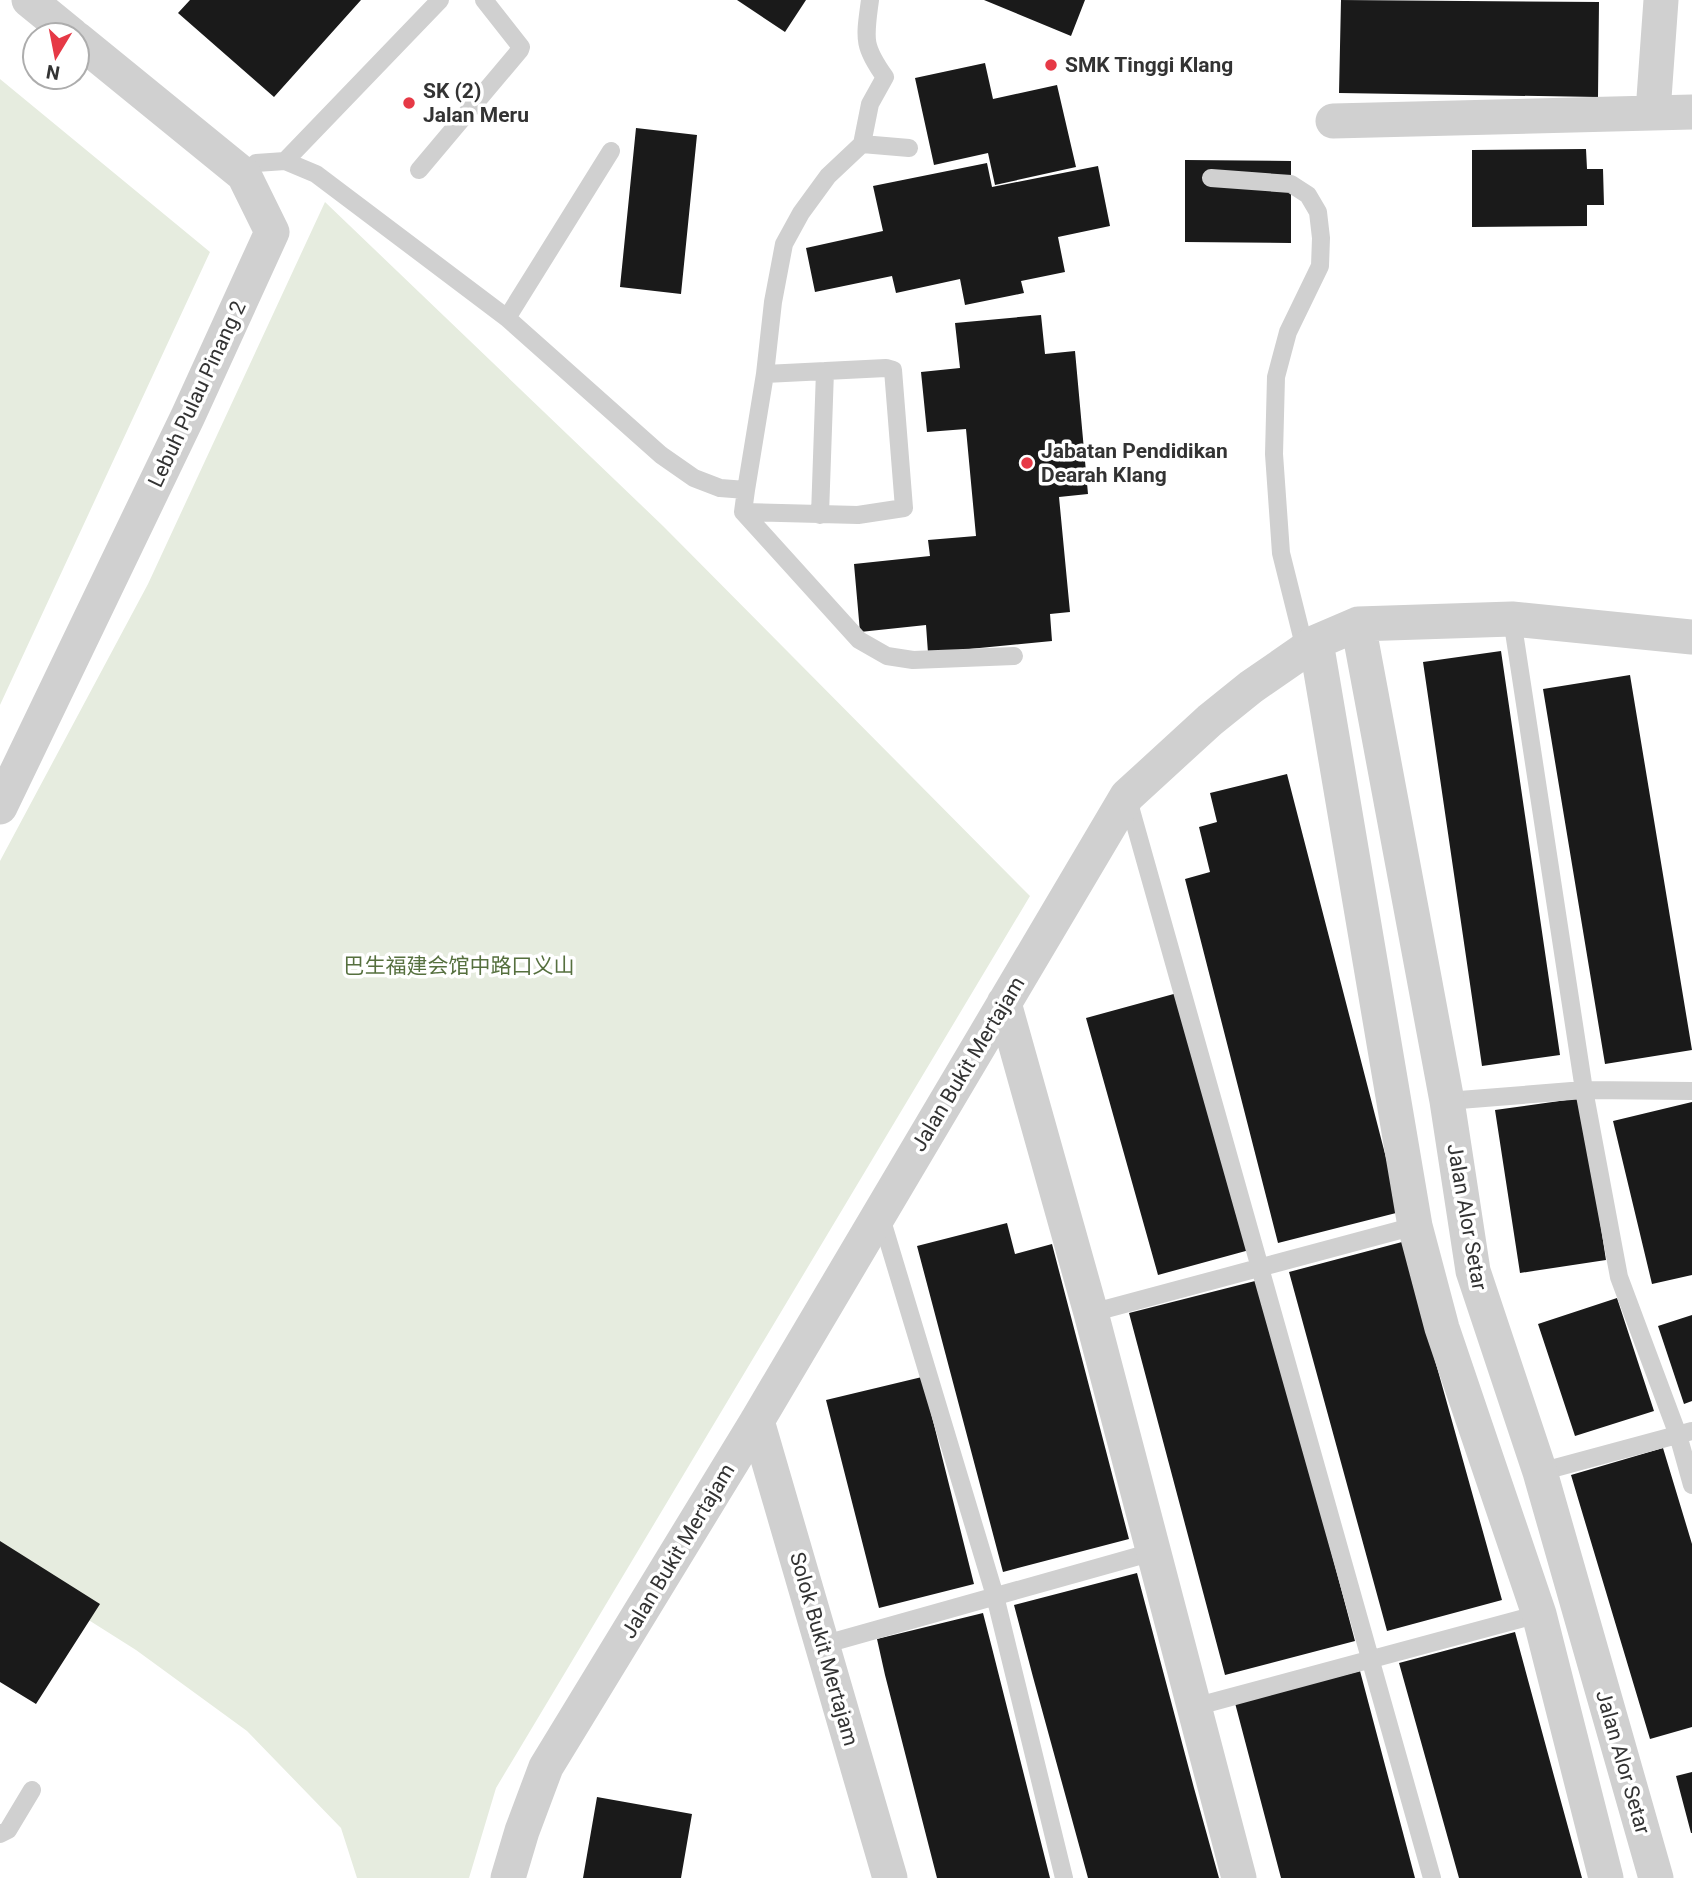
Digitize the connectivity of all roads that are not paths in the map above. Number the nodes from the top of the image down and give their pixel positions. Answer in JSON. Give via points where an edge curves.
{"nodes":[{"id":1,"x":29,"y":0,"type":"edge"},
{"id":2,"x":440,"y":0,"type":"edge"},
{"id":3,"x":484,"y":0,"type":"edge"},
{"id":4,"x":870,"y":0,"type":"edge"},
{"id":5,"x":1661,"y":0,"type":"edge"},
{"id":6,"x":55,"y":21,"type":"edge"},
{"id":7,"x":91,"y":50,"type":"edge"},
{"id":8,"x":1692,"y":111,"type":"edge"},
{"id":9,"x":1653,"y":112,"type":"junction"},
{"id":10,"x":1333,"y":121,"type":"dead end"},
{"id":11,"x":862,"y":144,"type":"junction"},
{"id":12,"x":909,"y":148,"type":"dead end"},
{"id":13,"x":611,"y":150,"type":"dead end"},
{"id":14,"x":285,"y":161,"type":"junction"},
{"id":15,"x":419,"y":170,"type":"dead end"},
{"id":16,"x":244,"y":175,"type":"junction"},
{"id":17,"x":1212,"y":178,"type":"dead end"},
{"id":18,"x":507,"y":318,"type":"junction"},
{"id":19,"x":825,"y":370,"type":"junction"},
{"id":20,"x":765,"y":374,"type":"junction"},
{"id":21,"x":746,"y":490,"type":"junction"},
{"id":22,"x":743,"y":512,"type":"junction"},
{"id":23,"x":820,"y":515,"type":"junction"},
{"id":24,"x":1512,"y":619,"type":"junction"},
{"id":25,"x":1358,"y":624,"type":"junction"},
{"id":26,"x":1692,"y":636,"type":"edge"},
{"id":27,"x":1310,"y":646,"type":"junction"},
{"id":28,"x":1014,"y":656,"type":"dead end"},
{"id":29,"x":1127,"y":796,"type":"junction"},
{"id":30,"x":0,"y":807,"type":"edge"},
{"id":31,"x":1004,"y":1003,"type":"junction"},
{"id":32,"x":1584,"y":1090,"type":"junction"},
{"id":33,"x":1692,"y":1091,"type":"edge"},
{"id":34,"x":1447,"y":1101,"type":"junction"},
{"id":35,"x":880,"y":1213,"type":"junction"},
{"id":36,"x":1415,"y":1226,"type":"junction"},
{"id":37,"x":1260,"y":1268,"type":"junction"},
{"id":38,"x":1091,"y":1313,"type":"junction"},
{"id":39,"x":757,"y":1420,"type":"junction"},
{"id":40,"x":1685,"y":1433,"type":"edge"},
{"id":41,"x":1540,"y":1472,"type":"junction"},
{"id":42,"x":1692,"y":1485,"type":"edge"},
{"id":43,"x":1153,"y":1552,"type":"junction"},
{"id":44,"x":995,"y":1596,"type":"junction"},
{"id":45,"x":1539,"y":1614,"type":"junction"},
{"id":46,"x":822,"y":1645,"type":"junction"},
{"id":47,"x":1371,"y":1660,"type":"junction"},
{"id":48,"x":1194,"y":1706,"type":"junction"},
{"id":49,"x":32,"y":1790,"type":"dead end"},
{"id":50,"x":0,"y":1834,"type":"edge"},
{"id":51,"x":508,"y":1878,"type":"edge"},
{"id":52,"x":890,"y":1878,"type":"edge"},
{"id":53,"x":1064,"y":1878,"type":"edge"},
{"id":54,"x":1239,"y":1878,"type":"edge"},
{"id":55,"x":1432,"y":1878,"type":"edge"},
{"id":56,"x":1606,"y":1878,"type":"edge"},
{"id":57,"x":1656,"y":1878,"type":"edge"}],
"edges":[{"from":1,"to":6,"type":"street"},
{"from":2,"to":14,"type":"lane"},
{"from":3,"to":15,"type":"lane","via":[[520,50]]},
{"from":4,"to":11,"type":"lane","via":[[865,37],[870,55],[885,77],[870,104]]},
{"from":5,"to":9,"type":"street"},
{"from":7,"to":16,"type":"street","name":"Lebuh Pulau Pinang 2"},
{"from":8,"to":9,"type":"street"},
{"from":9,"to":10,"type":"street"},
{"from":11,"to":12,"type":"lane"},
{"from":11,"to":20,"type":"lane","via":[[828,176],[784,244]]},
{"from":13,"to":18,"type":"lane"},
{"from":14,"to":16,"type":"lane","via":[[256,163]]},
{"from":14,"to":18,"type":"lane","via":[[316,174]]},
{"from":16,"to":30,"type":"street","name":"Lebuh Pulau Pinang 2","via":[[272,232]]},
{"from":17,"to":27,"type":"lane","via":[[1291,184],[1308,195],[1318,212],[1320,266],[1288,332],[1276,377],[1274,441],[1281,553]]},
{"from":18,"to":21,"type":"lane","via":[[662,455],[694,478],[720,488]]},
{"from":19,"to":20,"type":"lane"},
{"from":19,"to":23,"type":"lane"},
{"from":19,"to":23,"type":"lane","via":[[893,370],[904,508]]},
{"from":20,"to":21,"type":"lane"},
{"from":21,"to":22,"type":"lane"},
{"from":22,"to":23,"type":"lane"},
{"from":22,"to":28,"type":"lane","via":[[859,640],[887,656],[913,660]]},
{"from":24,"to":25,"type":"street","name":"Jalan Bukit Mertajam"},
{"from":24,"to":26,"type":"street","name":"Jalan Bukit Mertajam"},
{"from":24,"to":32,"type":"lane"},
{"from":25,"to":27,"type":"street","name":"Jalan Bukit Mertajam"},
{"from":25,"to":34,"type":"street","name":"Jalan Alor Setar"},
{"from":27,"to":29,"type":"street","name":"Jalan Bukit Mertajam","via":[[1220,712]]},
{"from":27,"to":36,"type":"street"},
{"from":29,"to":31,"type":"street","name":"Jalan Bukit Mertajam"},
{"from":29,"to":37,"type":"lane"},
{"from":31,"to":35,"type":"street","name":"Jalan Bukit Mertajam"},
{"from":31,"to":38,"type":"street"},
{"from":32,"to":33,"type":"lane"},
{"from":32,"to":34,"type":"lane"},
{"from":32,"to":40,"type":"lane","via":[[1619,1277]]},
{"from":34,"to":41,"type":"street","name":"Jalan Alor Setar","via":[[1473,1271]]},
{"from":35,"to":39,"type":"street","name":"Jalan Bukit Mertajam"},
{"from":35,"to":44,"type":"lane"},
{"from":36,"to":37,"type":"lane"},
{"from":36,"to":45,"type":"street","via":[[1442,1328]]},
{"from":37,"to":38,"type":"lane"},
{"from":37,"to":47,"type":"lane"},
{"from":38,"to":43,"type":"street"},
{"from":39,"to":46,"type":"street","name":"Solok Bukit Mertajam"},
{"from":39,"to":51,"type":"street","name":"Jalan Bukit Mertajam","via":[[546,1767]]},
{"from":40,"to":41,"type":"lane"},
{"from":40,"to":42,"type":"lane"},
{"from":41,"to":57,"type":"street","name":"Jalan Alor Setar"},
{"from":43,"to":44,"type":"lane"},
{"from":43,"to":48,"type":"street"},
{"from":44,"to":46,"type":"lane"},
{"from":44,"to":53,"type":"lane"},
{"from":45,"to":47,"type":"lane"},
{"from":45,"to":56,"type":"street"},
{"from":46,"to":52,"type":"street","name":"Solok Bukit Mertajam"},
{"from":47,"to":48,"type":"lane"},
{"from":47,"to":55,"type":"lane"},
{"from":48,"to":54,"type":"street"},
{"from":49,"to":50,"type":"lane","via":[[8,1830]]}]}
